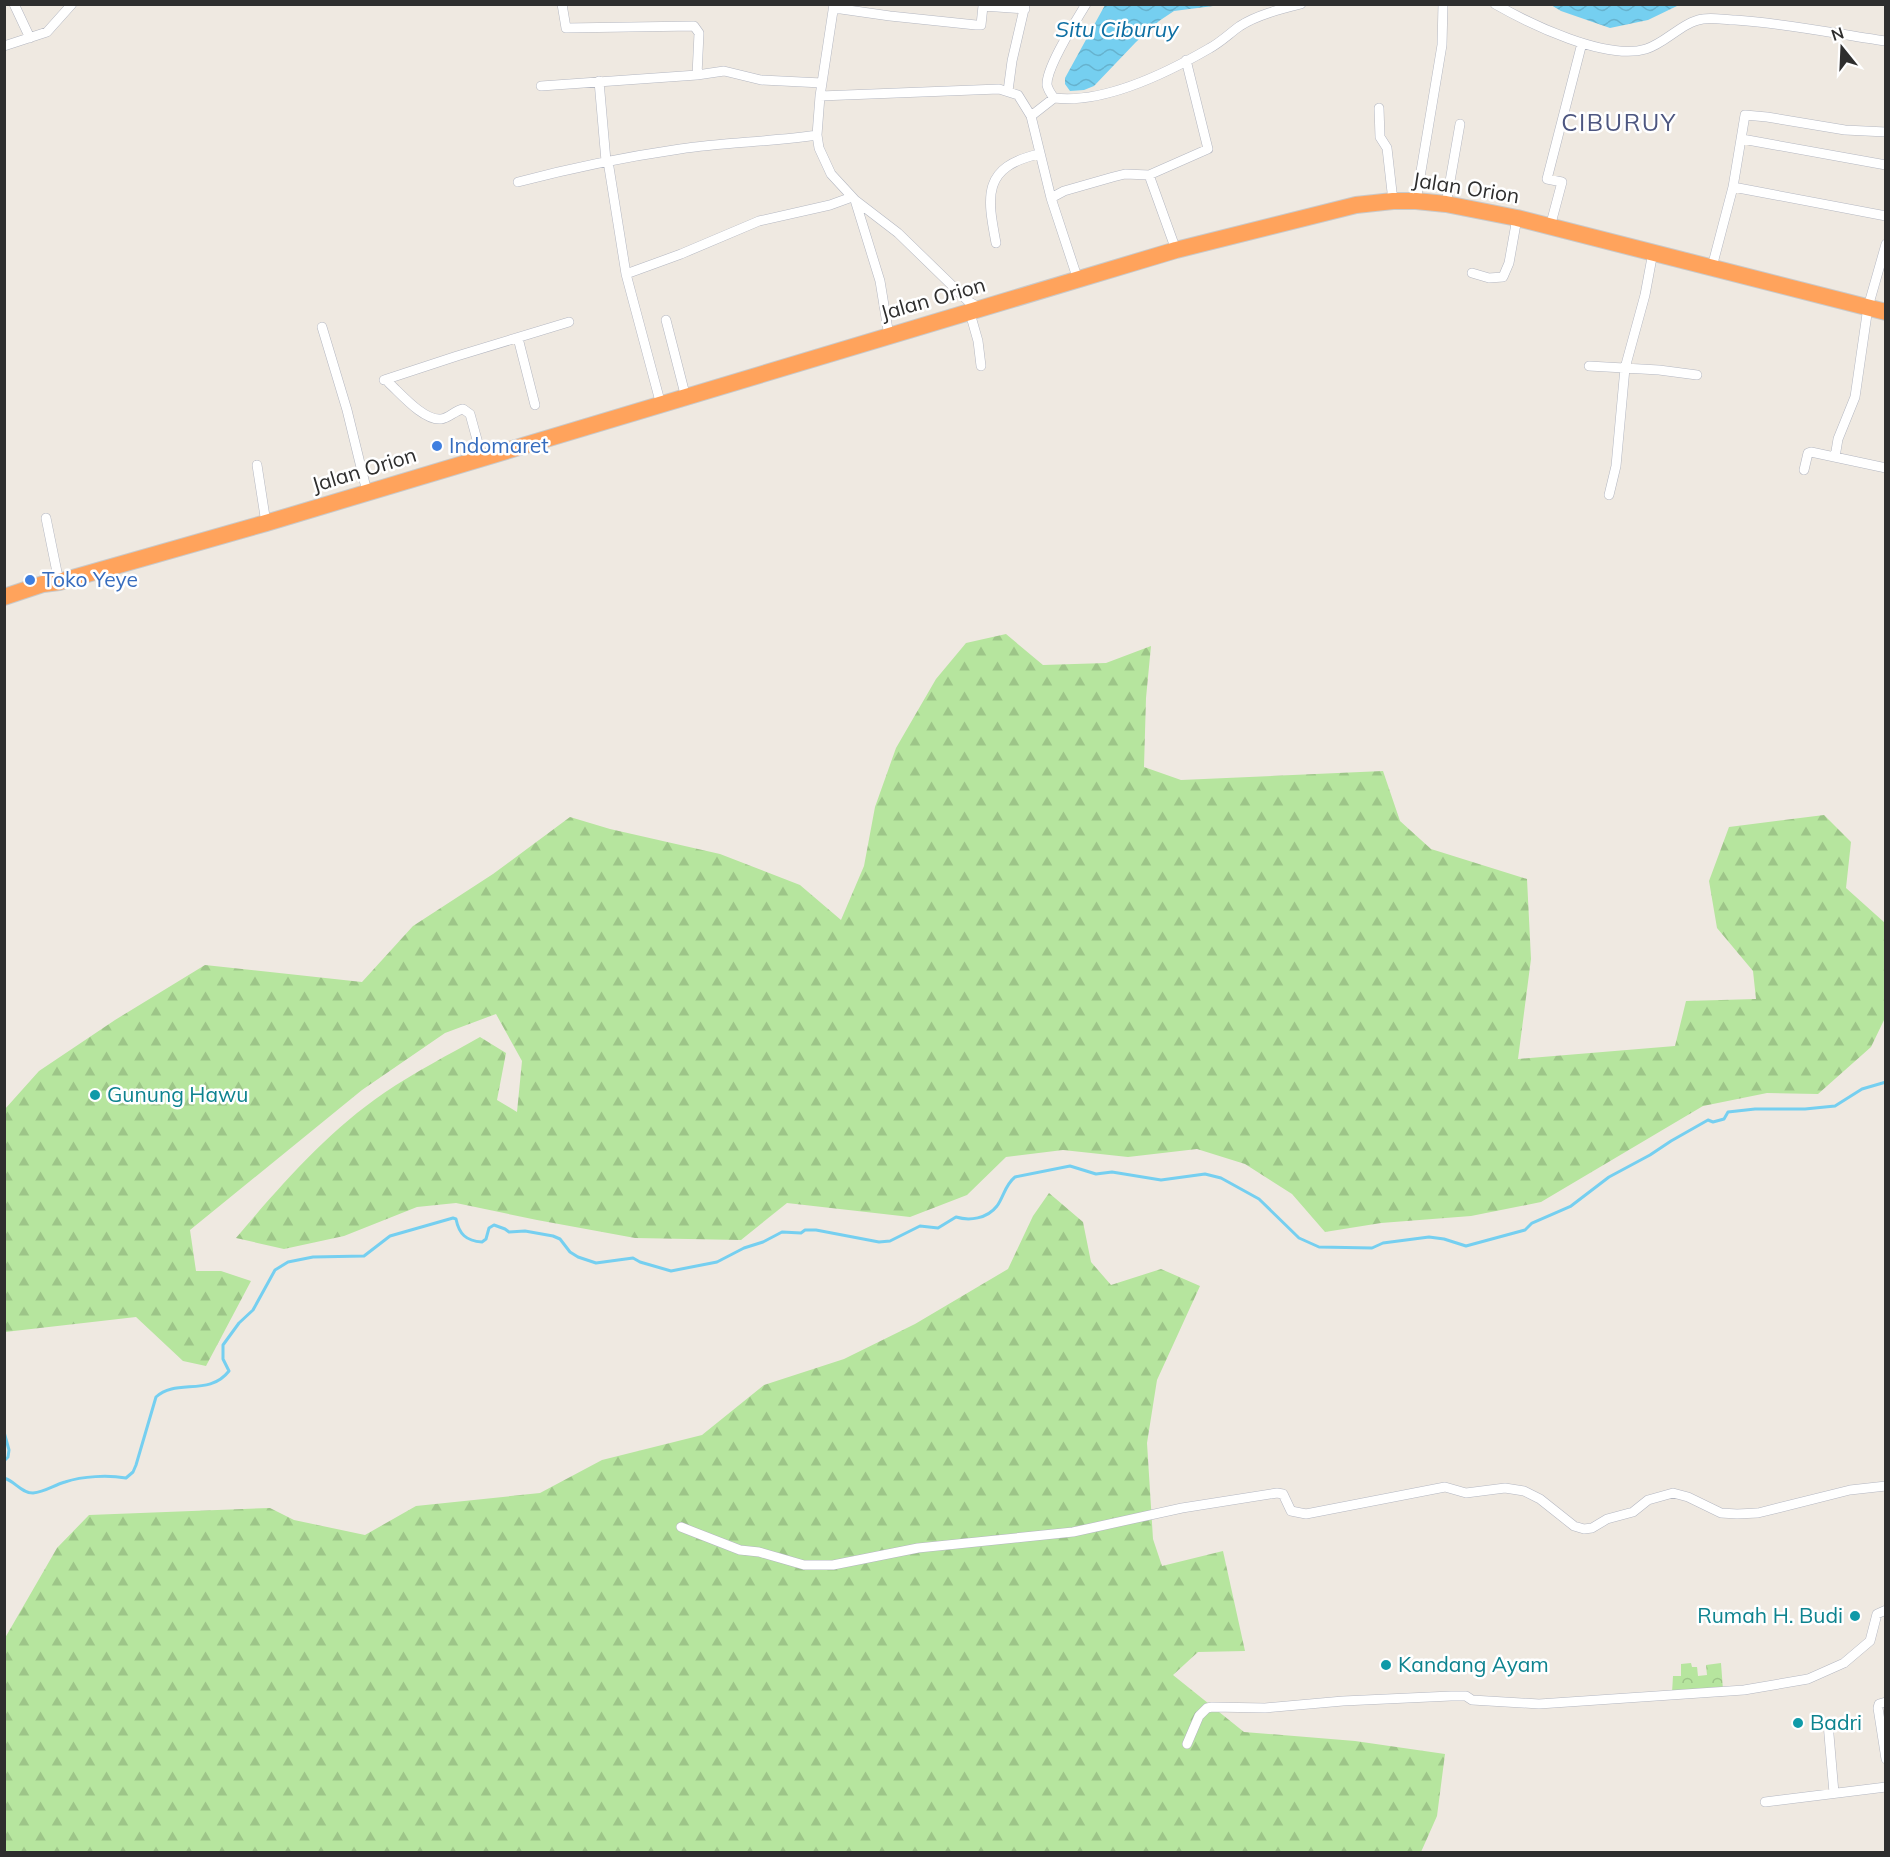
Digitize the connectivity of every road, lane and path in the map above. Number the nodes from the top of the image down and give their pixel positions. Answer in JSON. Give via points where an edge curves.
{"nodes":[{"id":1,"x":14,"y":4,"type":"edge"},
{"id":2,"x":72,"y":4,"type":"edge"},
{"id":3,"x":562,"y":4,"type":"edge"},
{"id":4,"x":1086,"y":4,"type":"edge"},
{"id":5,"x":1301,"y":4,"type":"edge"},
{"id":6,"x":1443,"y":4,"type":"edge"},
{"id":7,"x":1495,"y":4,"type":"edge"},
{"id":8,"x":834,"y":6,"type":"edge"},
{"id":9,"x":1025,"y":7,"type":"edge"},
{"id":10,"x":30,"y":38,"type":"junction"},
{"id":11,"x":1886,"y":41,"type":"edge"},
{"id":12,"x":1582,"y":43,"type":"junction"},
{"id":13,"x":4,"y":46,"type":"edge"},
{"id":14,"x":1186,"y":60,"type":"junction"},
{"id":15,"x":697,"y":75,"type":"junction"},
{"id":16,"x":599,"y":81,"type":"junction"},
{"id":17,"x":822,"y":83,"type":"junction"},
{"id":18,"x":540,"y":86,"type":"dead end"},
{"id":19,"x":1008,"y":91,"type":"junction"},
{"id":20,"x":820,"y":96,"type":"junction"},
{"id":21,"x":1053,"y":98,"type":"junction"},
{"id":22,"x":1379,"y":108,"type":"dead end"},
{"id":23,"x":1031,"y":116,"type":"junction"},
{"id":24,"x":1460,"y":124,"type":"dead end"},
{"id":25,"x":1886,"y":132,"type":"edge"},
{"id":26,"x":817,"y":135,"type":"junction"},
{"id":27,"x":1742,"y":139,"type":"junction"},
{"id":28,"x":1039,"y":154,"type":"junction"},
{"id":29,"x":607,"y":161,"type":"junction"},
{"id":30,"x":1886,"y":165,"type":"edge"},
{"id":31,"x":1149,"y":175,"type":"junction"},
{"id":32,"x":518,"y":182,"type":"dead end"},
{"id":33,"x":1733,"y":186,"type":"junction"},
{"id":34,"x":1051,"y":198,"type":"junction"},
{"id":35,"x":853,"y":199,"type":"junction"},
{"id":36,"x":1393,"y":201,"type":"junction"},
{"id":37,"x":1416,"y":201,"type":"junction"},
{"id":38,"x":1446,"y":204,"type":"junction"},
{"id":39,"x":1886,"y":216,"type":"edge"},
{"id":40,"x":1516,"y":218,"type":"junction"},
{"id":41,"x":1550,"y":227,"type":"junction"},
{"id":42,"x":996,"y":243,"type":"dead end"},
{"id":43,"x":1886,"y":244,"type":"edge"},
{"id":44,"x":1176,"y":250,"type":"junction"},
{"id":45,"x":1653,"y":252,"type":"junction"},
{"id":46,"x":1712,"y":267,"type":"junction"},
{"id":47,"x":1472,"y":273,"type":"dead end"},
{"id":48,"x":626,"y":274,"type":"junction"},
{"id":49,"x":1078,"y":280,"type":"junction"},
{"id":50,"x":1868,"y":307,"type":"junction"},
{"id":51,"x":976,"y":311,"type":"junction"},
{"id":52,"x":1886,"y":312,"type":"edge"},
{"id":53,"x":666,"y":320,"type":"dead end"},
{"id":54,"x":569,"y":322,"type":"dead end"},
{"id":55,"x":322,"y":327,"type":"dead end"},
{"id":56,"x":889,"y":336,"type":"junction"},
{"id":57,"x":518,"y":338,"type":"junction"},
{"id":58,"x":981,"y":366,"type":"dead end"},
{"id":59,"x":1590,"y":366,"type":"dead end"},
{"id":60,"x":1625,"y":368,"type":"junction"},
{"id":61,"x":1697,"y":375,"type":"dead end"},
{"id":62,"x":686,"y":398,"type":"junction"},
{"id":63,"x":535,"y":405,"type":"dead end"},
{"id":64,"x":661,"y":405,"type":"junction"},
{"id":65,"x":1835,"y":457,"type":"junction"},
{"id":66,"x":482,"y":458,"type":"junction"},
{"id":67,"x":257,"y":465,"type":"dead end"},
{"id":68,"x":1886,"y":468,"type":"edge"},
{"id":69,"x":1804,"y":470,"type":"dead end"},
{"id":70,"x":367,"y":492,"type":"junction"},
{"id":71,"x":1609,"y":495,"type":"dead end"},
{"id":72,"x":46,"y":518,"type":"dead end"},
{"id":73,"x":266,"y":523,"type":"junction"},
{"id":74,"x":59,"y":582,"type":"junction"},
{"id":75,"x":4,"y":597,"type":"edge"},
{"id":76,"x":1886,"y":1486,"type":"edge"},
{"id":77,"x":681,"y":1527,"type":"dead end"},
{"id":78,"x":1886,"y":1610,"type":"edge"},
{"id":79,"x":1886,"y":1702,"type":"edge"},
{"id":80,"x":1828,"y":1723,"type":"dead end"},
{"id":81,"x":1187,"y":1744,"type":"dead end"},
{"id":82,"x":1886,"y":1759,"type":"edge"},
{"id":83,"x":1886,"y":1787,"type":"edge"},
{"id":84,"x":1834,"y":1793,"type":"junction"},
{"id":85,"x":1765,"y":1802,"type":"dead end"}],
"edges":[{"from":1,"to":10,"type":"street"},
{"from":2,"to":10,"type":"street","via":[[47,33]]},
{"from":3,"to":15,"type":"street","via":[[566,28],[694,26],[699,33]]},
{"from":4,"to":21,"type":"street","via":[[1048,77],[1048,90]]},
{"from":5,"to":14,"type":"street","via":[[1243,24],[1213,47]]},
{"from":6,"to":37,"type":"street","via":[[1442,45]]},
{"from":7,"to":12,"type":"street"},
{"from":8,"to":9,"type":"street","via":[[976,25],[981,25],[983,6]]},
{"from":8,"to":17,"type":"street"},
{"from":9,"to":19,"type":"street"},
{"from":10,"to":13,"type":"street"},
{"from":11,"to":12,"type":"street","via":[[1755,21],[1703,19],[1647,49],[1609,50]]},
{"from":12,"to":41,"type":"street","via":[[1547,179],[1562,182]]},
{"from":14,"to":21,"type":"street","via":[[1149,79],[1100,96]]},
{"from":14,"to":31,"type":"street","via":[[1208,149]]},
{"from":15,"to":16,"type":"street"},
{"from":15,"to":17,"type":"street","via":[[724,71],[761,80]]},
{"from":16,"to":18,"type":"street"},
{"from":16,"to":29,"type":"street"},
{"from":17,"to":20,"type":"street"},
{"from":19,"to":20,"type":"street"},
{"from":19,"to":23,"type":"street","via":[[1018,95]]},
{"from":20,"to":26,"type":"street"},
{"from":21,"to":23,"type":"street"},
{"from":22,"to":36,"type":"street","via":[[1380,137],[1387,148]]},
{"from":23,"to":28,"type":"street"},
{"from":24,"to":38,"type":"street"},
{"from":25,"to":27,"type":"street","via":[[1746,115]]},
{"from":26,"to":29,"type":"street"},
{"from":26,"to":35,"type":"street","via":[[831,174]]},
{"from":27,"to":30,"type":"street"},
{"from":27,"to":33,"type":"street"},
{"from":28,"to":34,"type":"street"},
{"from":28,"to":42,"type":"street","via":[[1006,168],[991,186],[990,211]]},
{"from":29,"to":32,"type":"street"},
{"from":29,"to":48,"type":"street"},
{"from":31,"to":34,"type":"street","via":[[1125,174]]},
{"from":31,"to":44,"type":"street"},
{"from":33,"to":39,"type":"street"},
{"from":33,"to":46,"type":"street"},
{"from":34,"to":49,"type":"street"},
{"from":35,"to":48,"type":"street","via":[[759,221]]},
{"from":35,"to":51,"type":"street","via":[[898,233]]},
{"from":35,"to":56,"type":"street","via":[[880,281]]},
{"from":36,"to":37,"type":"highway","name":"Jalan Orion"},
{"from":36,"to":44,"type":"highway","name":"Jalan Orion","via":[[1356,205]]},
{"from":37,"to":38,"type":"highway","name":"Jalan Orion"},
{"from":38,"to":40,"type":"highway","name":"Jalan Orion"},
{"from":40,"to":41,"type":"highway","name":"Jalan Orion"},
{"from":40,"to":47,"type":"street","via":[[1503,277]]},
{"from":41,"to":45,"type":"highway","name":"Jalan Orion"},
{"from":43,"to":50,"type":"street"},
{"from":44,"to":49,"type":"highway","name":"Jalan Orion"},
{"from":45,"to":46,"type":"highway","name":"Jalan Orion"},
{"from":45,"to":60,"type":"street"},
{"from":46,"to":50,"type":"highway","name":"Jalan Orion"},
{"from":48,"to":64,"type":"street"},
{"from":49,"to":51,"type":"highway","name":"Jalan Orion"},
{"from":50,"to":52,"type":"highway","name":"Jalan Orion"},
{"from":50,"to":65,"type":"street","via":[[1855,397]]},
{"from":51,"to":56,"type":"highway","name":"Jalan Orion"},
{"from":51,"to":58,"type":"street"},
{"from":53,"to":62,"type":"street"},
{"from":54,"to":57,"type":"street"},
{"from":55,"to":70,"type":"street"},
{"from":56,"to":62,"type":"highway","name":"Jalan Orion"},
{"from":57,"to":63,"type":"street"},
{"from":57,"to":66,"type":"street","via":[[387,379],[429,417],[446,418],[464,409],[470,414]]},
{"from":59,"to":60,"type":"street"},
{"from":60,"to":61,"type":"street"},
{"from":60,"to":71,"type":"street","via":[[1616,466]]},
{"from":62,"to":64,"type":"highway","name":"Jalan Orion"},
{"from":64,"to":66,"type":"highway","name":"Jalan Orion"},
{"from":65,"to":68,"type":"street"},
{"from":65,"to":69,"type":"street","via":[[1808,453]]},
{"from":66,"to":70,"type":"highway","name":"Jalan Orion"},
{"from":67,"to":73,"type":"street"},
{"from":70,"to":73,"type":"highway","name":"Jalan Orion"},
{"from":72,"to":74,"type":"street"},
{"from":73,"to":74,"type":"highway","name":"Jalan Orion"},
{"from":74,"to":75,"type":"highway","name":"Jalan Orion"},
{"from":76,"to":77,"type":"street","via":[[1859,1488],[1758,1513],[1737,1514],[1721,1513],[1672,1493],[1584,1529],[1574,1526],[1533,1494],[1505,1488],[1466,1493],[1445,1487],[1306,1514],[1291,1511],[1283,1494],[1277,1493],[1182,1508],[1073,1532],[918,1548],[833,1565],[804,1564],[740,1550]]},
{"from":78,"to":81,"type":"street","via":[[1877,1614],[1870,1641],[1845,1663],[1808,1679],[1744,1690],[1539,1704],[1450,1696],[1265,1708],[1212,1707],[1199,1716]]},
{"from":79,"to":82,"type":"street","via":[[1878,1708]]},
{"from":80,"to":84,"type":"street"},
{"from":83,"to":84,"type":"street"},
{"from":84,"to":85,"type":"street"}]}
